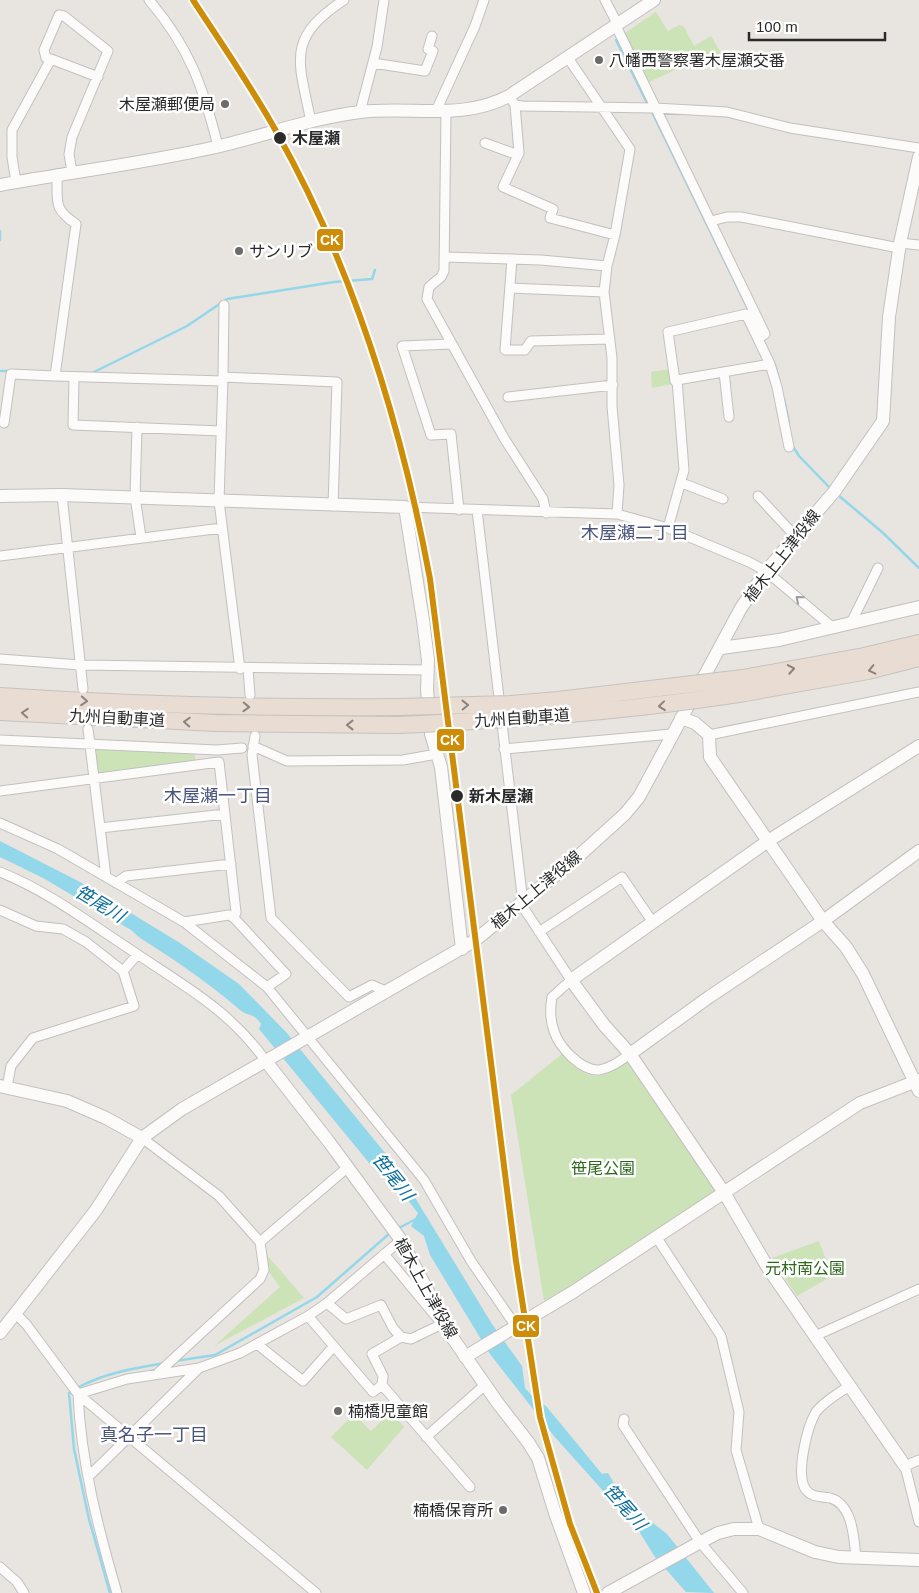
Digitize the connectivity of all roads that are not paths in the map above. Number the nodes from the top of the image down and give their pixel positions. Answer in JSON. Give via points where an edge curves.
{"nodes":[{"id":1,"x":149,"y":0,"type":"edge"},
{"id":2,"x":344,"y":0,"type":"edge"},
{"id":3,"x":384,"y":0,"type":"edge"},
{"id":4,"x":484,"y":0,"type":"edge"},
{"id":5,"x":605,"y":0,"type":"edge"},
{"id":6,"x":654,"y":0,"type":"edge"},
{"id":7,"x":617,"y":25,"type":"junction"},
{"id":8,"x":432,"y":36,"type":"dead end"},
{"id":9,"x":568,"y":58,"type":"junction"},
{"id":10,"x":50,"y":59,"type":"junction"},
{"id":11,"x":373,"y":63,"type":"junction"},
{"id":12,"x":98,"y":77,"type":"junction"},
{"id":13,"x":512,"y":101,"type":"junction"},
{"id":14,"x":602,"y":108,"type":"junction"},
{"id":15,"x":655,"y":108,"type":"junction"},
{"id":16,"x":360,"y":112,"type":"junction"},
{"id":17,"x":441,"y":112,"type":"junction"},
{"id":18,"x":311,"y":122,"type":"junction"},
{"id":19,"x":485,"y":143,"type":"dead end"},
{"id":20,"x":218,"y":146,"type":"junction"},
{"id":21,"x":919,"y":148,"type":"edge"},
{"id":22,"x":518,"y":155,"type":"junction"},
{"id":23,"x":919,"y":156,"type":"edge"},
{"id":24,"x":72,"y":172,"type":"junction"},
{"id":25,"x":57,"y":174,"type":"junction"},
{"id":26,"x":16,"y":182,"type":"junction"},
{"id":27,"x":0,"y":185,"type":"edge"},
{"id":28,"x":711,"y":221,"type":"junction"},
{"id":29,"x":615,"y":235,"type":"junction"},
{"id":30,"x":919,"y":244,"type":"edge"},
{"id":31,"x":900,"y":245,"type":"junction"},
{"id":32,"x":445,"y":257,"type":"junction"},
{"id":33,"x":512,"y":259,"type":"junction"},
{"id":34,"x":607,"y":266,"type":"junction"},
{"id":35,"x":510,"y":288,"type":"junction"},
{"id":36,"x":604,"y":292,"type":"junction"},
{"id":37,"x":224,"y":306,"type":"dead end"},
{"id":38,"x":760,"y":337,"type":"junction"},
{"id":39,"x":610,"y":339,"type":"junction"},
{"id":40,"x":450,"y":344,"type":"junction"},
{"id":41,"x":770,"y":364,"type":"junction"},
{"id":42,"x":724,"y":372,"type":"junction"},
{"id":43,"x":55,"y":376,"type":"junction"},
{"id":44,"x":74,"y":376,"type":"junction"},
{"id":45,"x":223,"y":379,"type":"junction"},
{"id":46,"x":677,"y":380,"type":"junction"},
{"id":47,"x":613,"y":385,"type":"junction"},
{"id":48,"x":508,"y":397,"type":"dead end"},
{"id":49,"x":729,"y":417,"type":"dead end"},
{"id":50,"x":4,"y":423,"type":"dead end"},
{"id":51,"x":137,"y":427,"type":"junction"},
{"id":52,"x":221,"y":431,"type":"junction"},
{"id":53,"x":789,"y":447,"type":"dead end"},
{"id":54,"x":682,"y":483,"type":"junction"},
{"id":55,"x":62,"y":495,"type":"junction"},
{"id":56,"x":0,"y":496,"type":"edge"},
{"id":57,"x":758,"y":496,"type":"dead end"},
{"id":58,"x":135,"y":497,"type":"junction"},
{"id":59,"x":723,"y":499,"type":"dead end"},
{"id":60,"x":219,"y":500,"type":"junction"},
{"id":61,"x":333,"y":506,"type":"junction"},
{"id":62,"x":404,"y":507,"type":"junction"},
{"id":63,"x":459,"y":510,"type":"junction"},
{"id":64,"x":477,"y":510,"type":"junction"},
{"id":65,"x":546,"y":513,"type":"junction"},
{"id":66,"x":617,"y":514,"type":"junction"},
{"id":67,"x":222,"y":528,"type":"junction"},
{"id":68,"x":668,"y":528,"type":"junction"},
{"id":69,"x":796,"y":536,"type":"junction"},
{"id":70,"x":141,"y":537,"type":"junction"},
{"id":71,"x":67,"y":546,"type":"junction"},
{"id":72,"x":0,"y":556,"type":"edge"},
{"id":73,"x":878,"y":568,"type":"dead end"},
{"id":74,"x":766,"y":571,"type":"junction"},
{"id":75,"x":919,"y":607,"type":"edge"},
{"id":76,"x":850,"y":623,"type":"junction"},
{"id":77,"x":832,"y":627,"type":"junction"},
{"id":78,"x":919,"y":642,"type":"edge"},
{"id":79,"x":721,"y":648,"type":"junction"},
{"id":80,"x":919,"y":658,"type":"edge"},
{"id":81,"x":0,"y":659,"type":"edge"},
{"id":82,"x":80,"y":666,"type":"junction"},
{"id":83,"x":244,"y":669,"type":"junction"},
{"id":84,"x":426,"y":670,"type":"junction"},
{"id":85,"x":744,"y":686,"type":"junction"},
{"id":86,"x":83,"y":689,"type":"dead end"},
{"id":87,"x":919,"y":692,"type":"edge"},
{"id":88,"x":250,"y":695,"type":"dead end"},
{"id":89,"x":0,"y":696,"type":"edge"},
{"id":90,"x":0,"y":712,"type":"edge"},
{"id":91,"x":681,"y":718,"type":"junction"},
{"id":92,"x":88,"y":729,"type":"dead end"},
{"id":93,"x":672,"y":734,"type":"junction"},
{"id":94,"x":709,"y":735,"type":"junction"},
{"id":95,"x":255,"y":736,"type":"dead end"},
{"id":96,"x":0,"y":740,"type":"edge"},
{"id":97,"x":90,"y":744,"type":"junction"},
{"id":98,"x":253,"y":746,"type":"junction"},
{"id":99,"x":919,"y":746,"type":"edge"},
{"id":100,"x":242,"y":748,"type":"dead end"},
{"id":101,"x":504,"y":749,"type":"junction"},
{"id":102,"x":218,"y":750,"type":"junction"},
{"id":103,"x":437,"y":754,"type":"junction"},
{"id":104,"x":219,"y":762,"type":"junction"},
{"id":105,"x":94,"y":779,"type":"junction"},
{"id":106,"x":0,"y":790,"type":"edge"},
{"id":107,"x":225,"y":814,"type":"junction"},
{"id":108,"x":0,"y":823,"type":"edge"},
{"id":109,"x":100,"y":828,"type":"junction"},
{"id":110,"x":768,"y":841,"type":"junction"},
{"id":111,"x":919,"y":851,"type":"edge"},
{"id":112,"x":231,"y":864,"type":"junction"},
{"id":113,"x":0,"y":872,"type":"edge"},
{"id":114,"x":106,"y":877,"type":"junction"},
{"id":115,"x":116,"y":883,"type":"junction"},
{"id":116,"x":522,"y":904,"type":"junction"},
{"id":117,"x":0,"y":910,"type":"edge"},
{"id":118,"x":234,"y":918,"type":"junction"},
{"id":119,"x":652,"y":921,"type":"junction"},
{"id":120,"x":823,"y":921,"type":"junction"},
{"id":121,"x":184,"y":922,"type":"junction"},
{"id":122,"x":539,"y":932,"type":"junction"},
{"id":123,"x":462,"y":949,"type":"junction"},
{"id":124,"x":137,"y":955,"type":"junction"},
{"id":125,"x":123,"y":971,"type":"junction"},
{"id":126,"x":571,"y":980,"type":"junction"},
{"id":127,"x":267,"y":987,"type":"junction"},
{"id":128,"x":388,"y":992,"type":"junction"},
{"id":129,"x":305,"y":1038,"type":"junction"},
{"id":130,"x":630,"y":1054,"type":"junction"},
{"id":131,"x":268,"y":1059,"type":"junction"},
{"id":132,"x":918,"y":1084,"type":"edge"},
{"id":133,"x":3,"y":1086,"type":"edge"},
{"id":134,"x":142,"y":1138,"type":"junction"},
{"id":135,"x":348,"y":1167,"type":"junction"},
{"id":136,"x":725,"y":1194,"type":"junction"},
{"id":137,"x":656,"y":1238,"type":"junction"},
{"id":138,"x":401,"y":1240,"type":"junction"},
{"id":139,"x":260,"y":1242,"type":"junction"},
{"id":140,"x":384,"y":1254,"type":"junction"},
{"id":141,"x":919,"y":1289,"type":"edge"},
{"id":142,"x":327,"y":1303,"type":"junction"},
{"id":143,"x":16,"y":1314,"type":"junction"},
{"id":144,"x":308,"y":1316,"type":"junction"},
{"id":145,"x":513,"y":1326,"type":"junction"},
{"id":146,"x":446,"y":1329,"type":"junction"},
{"id":147,"x":0,"y":1333,"type":"edge"},
{"id":148,"x":816,"y":1336,"type":"junction"},
{"id":149,"x":401,"y":1337,"type":"junction"},
{"id":150,"x":257,"y":1344,"type":"junction"},
{"id":151,"x":334,"y":1346,"type":"junction"},
{"id":152,"x":469,"y":1354,"type":"junction"},
{"id":153,"x":199,"y":1368,"type":"junction"},
{"id":154,"x":158,"y":1373,"type":"junction"},
{"id":155,"x":382,"y":1385,"type":"junction"},
{"id":156,"x":485,"y":1385,"type":"junction"},
{"id":157,"x":849,"y":1386,"type":"junction"},
{"id":158,"x":78,"y":1394,"type":"junction"},
{"id":159,"x":624,"y":1418,"type":"dead end"},
{"id":160,"x":426,"y":1437,"type":"junction"},
{"id":161,"x":128,"y":1438,"type":"junction"},
{"id":162,"x":919,"y":1460,"type":"edge"},
{"id":163,"x":905,"y":1466,"type":"junction"},
{"id":164,"x":88,"y":1477,"type":"junction"},
{"id":165,"x":470,"y":1487,"type":"dead end"},
{"id":166,"x":919,"y":1522,"type":"edge"},
{"id":167,"x":759,"y":1529,"type":"junction"},
{"id":168,"x":698,"y":1543,"type":"junction"},
{"id":169,"x":856,"y":1558,"type":"junction"},
{"id":170,"x":919,"y":1560,"type":"edge"},
{"id":171,"x":0,"y":1567,"type":"edge"},
{"id":172,"x":615,"y":1590,"type":"edge"},
{"id":173,"x":24,"y":1593,"type":"edge"},
{"id":174,"x":117,"y":1593,"type":"edge"},
{"id":175,"x":316,"y":1593,"type":"edge"},
{"id":176,"x":584,"y":1593,"type":"edge"},
{"id":177,"x":743,"y":1593,"type":"edge"}],
"edges":[{"from":1,"to":20,"type":"street","via":[[179,38],[199,77]]},
{"from":2,"to":18,"type":"street","via":[[305,34],[299,62]]},
{"from":3,"to":11,"type":"street"},
{"from":4,"to":17,"type":"street"},
{"from":5,"to":7,"type":"street"},
{"from":6,"to":7,"type":"street"},
{"from":7,"to":9,"type":"street"},
{"from":7,"to":15,"type":"street"},
{"from":8,"to":11,"type":"street","via":[[428,49],[433,51],[425,71]]},
{"from":9,"to":13,"type":"street"},
{"from":9,"to":14,"type":"street"},
{"from":10,"to":12,"type":"street"},
{"from":10,"to":12,"type":"street","via":[[46,58],[44,50],[57,16],[62,15],[108,50]]},
{"from":10,"to":26,"type":"street","via":[[12,130]]},
{"from":11,"to":16,"type":"street"},
{"from":12,"to":24,"type":"street","via":[[70,146]]},
{"from":13,"to":14,"type":"street"},
{"from":13,"to":17,"type":"street","via":[[473,110]]},
{"from":13,"to":22,"type":"street"},
{"from":14,"to":15,"type":"street"},
{"from":14,"to":29,"type":"street","via":[[630,149]]},
{"from":15,"to":21,"type":"street","via":[[727,112],[790,128]]},
{"from":15,"to":28,"type":"street"},
{"from":16,"to":17,"type":"street"},
{"from":16,"to":18,"type":"street"},
{"from":17,"to":32,"type":"street"},
{"from":18,"to":20,"type":"street"},
{"from":19,"to":22,"type":"street"},
{"from":20,"to":24,"type":"street"},
{"from":22,"to":29,"type":"street","via":[[503,187],[553,209],[550,218]]},
{"from":23,"to":31,"type":"street","name":"植木上上津役線"},
{"from":24,"to":25,"type":"street"},
{"from":25,"to":26,"type":"street"},
{"from":25,"to":43,"type":"street","via":[[58,208],[76,224]]},
{"from":26,"to":27,"type":"street"},
{"from":28,"to":31,"type":"street","via":[[741,217]]},
{"from":28,"to":38,"type":"street","via":[[765,334]]},
{"from":29,"to":34,"type":"street"},
{"from":30,"to":31,"type":"street"},
{"from":31,"to":69,"type":"street","name":"植木上上津役線","via":[[889,317],[883,421],[835,492]]},
{"from":32,"to":33,"type":"street"},
{"from":32,"to":40,"type":"street","via":[[444,272],[429,287],[427,299]]},
{"from":33,"to":34,"type":"street"},
{"from":33,"to":35,"type":"street"},
{"from":34,"to":36,"type":"street"},
{"from":35,"to":36,"type":"street"},
{"from":35,"to":39,"type":"street","via":[[505,350],[525,350],[531,341]]},
{"from":36,"to":39,"type":"street"},
{"from":37,"to":45,"type":"street"},
{"from":38,"to":41,"type":"street"},
{"from":38,"to":46,"type":"street","via":[[746,314],[668,332]]},
{"from":39,"to":47,"type":"street"},
{"from":40,"to":63,"type":"street","via":[[402,346],[431,435],[451,434]]},
{"from":40,"to":65,"type":"street","via":[[543,499]]},
{"from":41,"to":42,"type":"street"},
{"from":41,"to":53,"type":"street","via":[[778,387]]},
{"from":42,"to":46,"type":"street"},
{"from":42,"to":49,"type":"street"},
{"from":43,"to":44,"type":"street"},
{"from":43,"to":50,"type":"street","via":[[11,374]]},
{"from":44,"to":45,"type":"street"},
{"from":44,"to":51,"type":"street","via":[[73,425]]},
{"from":45,"to":52,"type":"street"},
{"from":45,"to":61,"type":"street","via":[[337,382]]},
{"from":46,"to":54,"type":"street","via":[[684,470]]},
{"from":47,"to":48,"type":"street"},
{"from":47,"to":66,"type":"street","via":[[619,485]]},
{"from":51,"to":52,"type":"street"},
{"from":51,"to":58,"type":"street"},
{"from":52,"to":60,"type":"street"},
{"from":54,"to":59,"type":"street"},
{"from":54,"to":68,"type":"street"},
{"from":55,"to":56,"type":"street"},
{"from":55,"to":58,"type":"street"},
{"from":55,"to":71,"type":"street"},
{"from":57,"to":69,"type":"street"},
{"from":58,"to":60,"type":"street"},
{"from":58,"to":70,"type":"street"},
{"from":60,"to":61,"type":"street"},
{"from":60,"to":67,"type":"street"},
{"from":61,"to":62,"type":"street"},
{"from":62,"to":63,"type":"street"},
{"from":62,"to":84,"type":"street","via":[[423,620],[428,660]]},
{"from":63,"to":64,"type":"street"},
{"from":64,"to":65,"type":"street"},
{"from":64,"to":101,"type":"street"},
{"from":65,"to":66,"type":"street"},
{"from":66,"to":68,"type":"street"},
{"from":67,"to":70,"type":"street"},
{"from":67,"to":83,"type":"street"},
{"from":68,"to":74,"type":"street"},
{"from":69,"to":74,"type":"street","name":"植木上上津役線"},
{"from":70,"to":71,"type":"street"},
{"from":71,"to":72,"type":"street"},
{"from":71,"to":82,"type":"street"},
{"from":73,"to":76,"type":"street"},
{"from":77,"to":74,"type":"street","one_way":true},
{"from":74,"to":79,"type":"street","name":"植木上上津役線","via":[[741,608]]},
{"from":75,"to":76,"type":"street"},
{"from":76,"to":77,"type":"street"},
{"from":77,"to":79,"type":"street","via":[[779,640]]},
{"from":85,"to":78,"type":"highway","name":"九州自動車道","one_way":true},
{"from":79,"to":91,"type":"street","name":"植木上上津役線"},
{"from":80,"to":85,"type":"highway","name":"九州自動車道","one_way":true,"via":[[868,671]]},
{"from":81,"to":82,"type":"street"},
{"from":82,"to":83,"type":"street"},
{"from":82,"to":86,"type":"street"},
{"from":83,"to":84,"type":"street"},
{"from":83,"to":88,"type":"street"},
{"from":84,"to":103,"type":"street","via":[[431,734]]},
{"from":89,"to":85,"type":"highway","name":"九州自動車道","one_way":true,"bridge":true,"via":[[230,707],[398,706],[558,700]]},
{"from":85,"to":90,"type":"highway","name":"九州自動車道","one_way":true,"bridge":true,"via":[[669,705],[512,720],[398,725],[216,723]]},
{"from":87,"to":94,"type":"street"},
{"from":91,"to":93,"type":"street","name":"植木上上津役線"},
{"from":91,"to":94,"type":"street","via":[[695,723]]},
{"from":92,"to":97,"type":"street"},
{"from":93,"to":101,"type":"street"},
{"from":93,"to":116,"type":"street","name":"植木上上津役線","via":[[639,797],[625,814]]},
{"from":94,"to":110,"type":"street","via":[[710,757]]},
{"from":95,"to":98,"type":"street"},
{"from":96,"to":97,"type":"street"},
{"from":97,"to":102,"type":"street"},
{"from":97,"to":105,"type":"street"},
{"from":98,"to":103,"type":"street","via":[[287,761],[403,760]]},
{"from":98,"to":128,"type":"street","via":[[271,918],[349,997],[372,985]]},
{"from":99,"to":110,"type":"street"},
{"from":100,"to":102,"type":"street"},
{"from":101,"to":116,"type":"street"},
{"from":102,"to":104,"type":"street"},
{"from":103,"to":123,"type":"street"},
{"from":104,"to":105,"type":"street"},
{"from":104,"to":107,"type":"street"},
{"from":105,"to":106,"type":"street"},
{"from":105,"to":109,"type":"street"},
{"from":107,"to":109,"type":"street"},
{"from":107,"to":112,"type":"street"},
{"from":108,"to":114,"type":"street","via":[[58,849]]},
{"from":109,"to":114,"type":"street"},
{"from":110,"to":119,"type":"street"},
{"from":110,"to":120,"type":"street"},
{"from":111,"to":120,"type":"street"},
{"from":112,"to":115,"type":"street","via":[[126,876]]},
{"from":112,"to":118,"type":"street"},
{"from":113,"to":124,"type":"street","via":[[84,916]]},
{"from":114,"to":115,"type":"street"},
{"from":115,"to":121,"type":"street"},
{"from":116,"to":122,"type":"street"},
{"from":116,"to":123,"type":"street","name":"植木上上津役線"},
{"from":117,"to":125,"type":"street","via":[[36,926],[63,930],[86,942]]},
{"from":118,"to":121,"type":"street","via":[[229,915]]},
{"from":118,"to":127,"type":"street","via":[[286,974]]},
{"from":119,"to":122,"type":"street","via":[[622,877]]},
{"from":119,"to":126,"type":"street"},
{"from":120,"to":130,"type":"street"},
{"from":120,"to":132,"type":"street","via":[[863,974]]},
{"from":121,"to":127,"type":"street"},
{"from":122,"to":126,"type":"street"},
{"from":123,"to":128,"type":"street","name":"植木上上津役線"},
{"from":124,"to":125,"type":"street"},
{"from":124,"to":131,"type":"street","via":[[192,989],[248,1036]]},
{"from":125,"to":133,"type":"street","via":[[134,1006],[33,1038],[11,1066]]},
{"from":126,"to":130,"type":"street"},
{"from":126,"to":130,"type":"street","via":[[552,997],[551,1018],[558,1040],[585,1068],[598,1070],[613,1066]]},
{"from":127,"to":129,"type":"street"},
{"from":128,"to":129,"type":"street","name":"植木上上津役線"},
{"from":129,"to":131,"type":"street","name":"植木上上津役線"},
{"from":129,"to":145,"type":"street","via":[[424,1180],[470,1261]]},
{"from":130,"to":136,"type":"street"},
{"from":131,"to":134,"type":"street","via":[[182,1109]]},
{"from":131,"to":135,"type":"street","name":"植木上上津役線"},
{"from":132,"to":136,"type":"street","via":[[860,1103]]},
{"from":133,"to":134,"type":"street","via":[[67,1101]]},
{"from":134,"to":139,"type":"street","via":[[219,1196]]},
{"from":134,"to":143,"type":"street","via":[[96,1210]]},
{"from":135,"to":138,"type":"street","name":"植木上上津役線"},
{"from":135,"to":139,"type":"street"},
{"from":136,"to":137,"type":"street"},
{"from":136,"to":148,"type":"street","via":[[768,1268]]},
{"from":137,"to":145,"type":"street"},
{"from":137,"to":167,"type":"street","via":[[721,1336],[739,1412],[736,1450]]},
{"from":138,"to":140,"type":"street"},
{"from":138,"to":146,"type":"street","name":"植木上上津役線"},
{"from":139,"to":154,"type":"street","via":[[264,1270],[260,1279]]},
{"from":140,"to":142,"type":"street"},
{"from":140,"to":146,"type":"street"},
{"from":141,"to":148,"type":"street"},
{"from":142,"to":144,"type":"street"},
{"from":142,"to":149,"type":"street","via":[[346,1319],[381,1305]]},
{"from":143,"to":147,"type":"street"},
{"from":143,"to":158,"type":"street"},
{"from":144,"to":150,"type":"street"},
{"from":144,"to":151,"type":"street"},
{"from":145,"to":152,"type":"street"},
{"from":146,"to":149,"type":"street","via":[[411,1340]]},
{"from":146,"to":152,"type":"street","name":"植木上上津役線"},
{"from":148,"to":157,"type":"street"},
{"from":149,"to":155,"type":"street","via":[[372,1354],[383,1376]]},
{"from":150,"to":151,"type":"street","via":[[303,1381]]},
{"from":150,"to":153,"type":"street"},
{"from":151,"to":155,"type":"street","via":[[374,1392]]},
{"from":152,"to":156,"type":"street","name":"植木上上津役線"},
{"from":153,"to":154,"type":"street"},
{"from":153,"to":161,"type":"street"},
{"from":154,"to":158,"type":"street"},
{"from":155,"to":160,"type":"street"},
{"from":156,"to":160,"type":"street"},
{"from":156,"to":176,"type":"street","name":"植木上上津役線","via":[[538,1458]]},
{"from":157,"to":163,"type":"street"},
{"from":157,"to":169,"type":"street","via":[[817,1412],[803,1449],[802,1480],[810,1494],[838,1502],[853,1524]]},
{"from":158,"to":161,"type":"street"},
{"from":158,"to":164,"type":"street"},
{"from":159,"to":168,"type":"street","via":[[623,1424]]},
{"from":160,"to":165,"type":"street"},
{"from":161,"to":164,"type":"street"},
{"from":161,"to":175,"type":"street"},
{"from":162,"to":163,"type":"street"},
{"from":163,"to":166,"type":"street"},
{"from":164,"to":174,"type":"street"},
{"from":167,"to":168,"type":"street","via":[[734,1529]]},
{"from":167,"to":169,"type":"street","via":[[816,1552]]},
{"from":168,"to":172,"type":"street"},
{"from":168,"to":177,"type":"street"},
{"from":169,"to":170,"type":"street"},
{"from":171,"to":173,"type":"street"}]}
